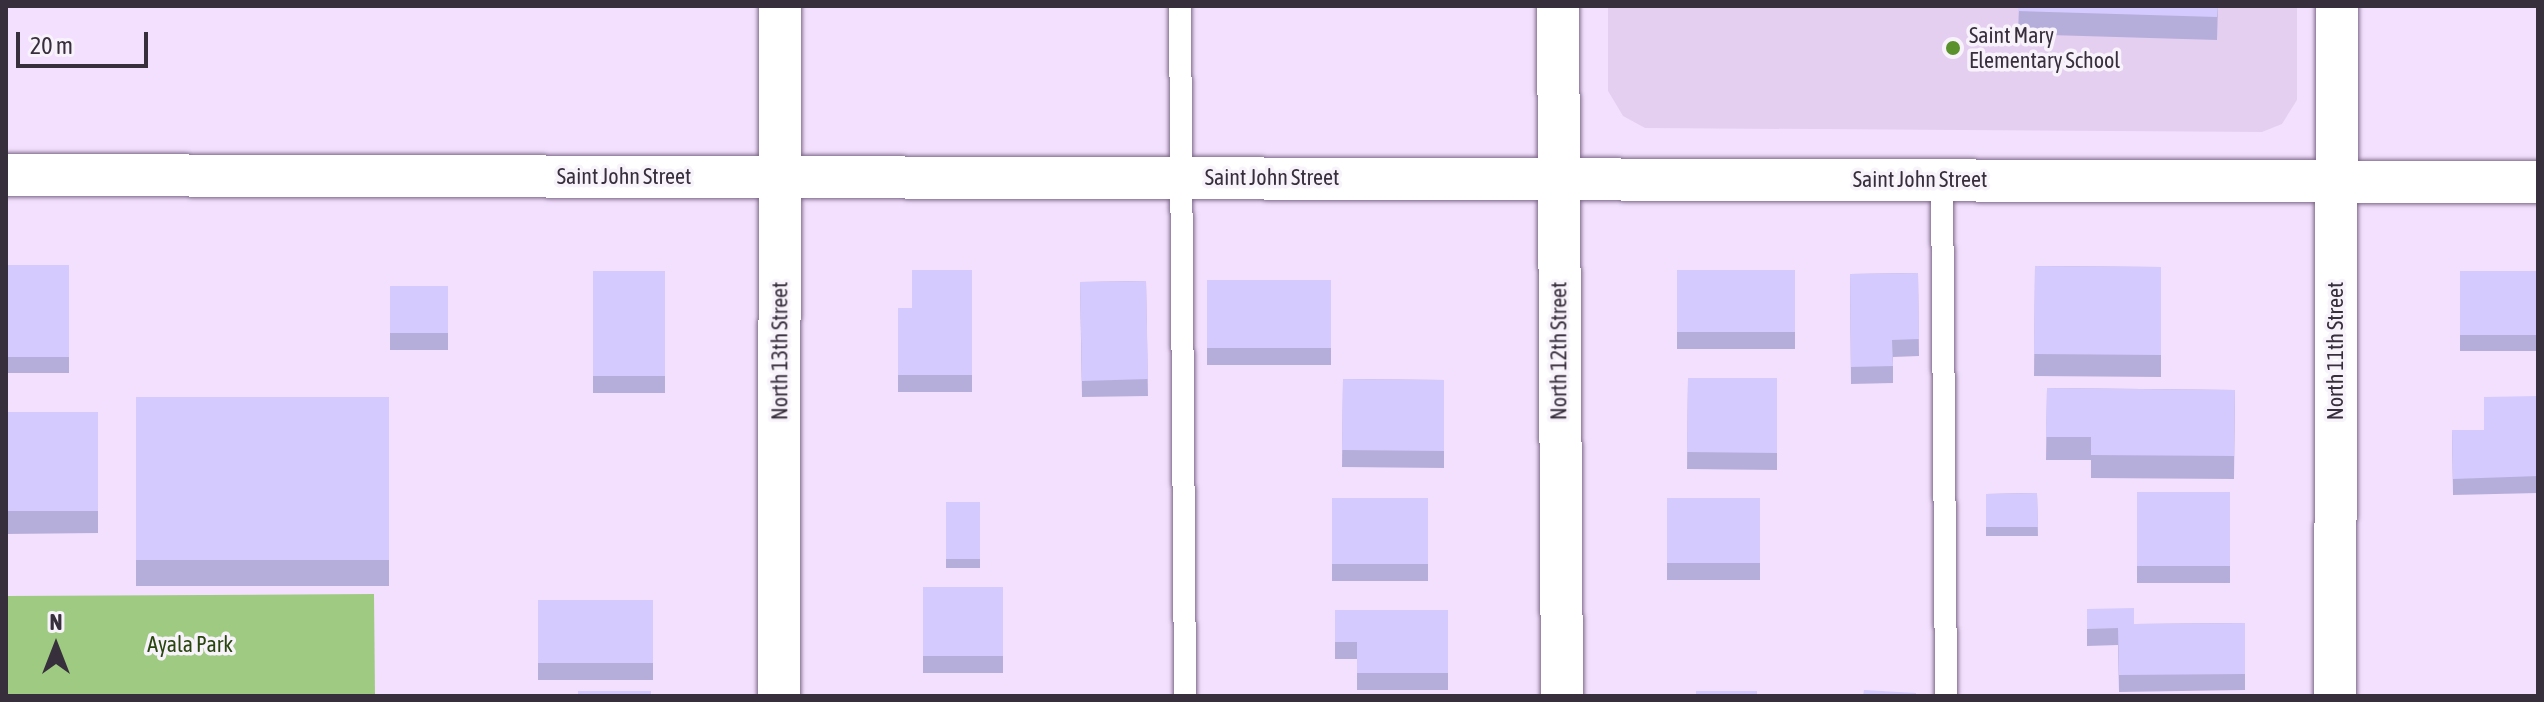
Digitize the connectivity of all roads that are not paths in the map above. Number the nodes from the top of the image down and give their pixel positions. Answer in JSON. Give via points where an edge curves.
{"nodes":[{"id":1,"x":780,"y":6,"type":"edge"},
{"id":2,"x":1180,"y":6,"type":"edge"},
{"id":3,"x":1558,"y":6,"type":"edge"},
{"id":4,"x":2337,"y":6,"type":"edge"},
{"id":5,"x":6,"y":175,"type":"edge"},
{"id":6,"x":780,"y":178,"type":"junction"},
{"id":7,"x":1180,"y":178,"type":"junction"},
{"id":8,"x":1558,"y":178,"type":"junction"},
{"id":9,"x":1942,"y":181,"type":"junction"},
{"id":10,"x":2337,"y":182,"type":"junction"},
{"id":11,"x":2538,"y":182,"type":"edge"},
{"id":12,"x":779,"y":696,"type":"edge"},
{"id":13,"x":1185,"y":696,"type":"edge"},
{"id":14,"x":1562,"y":696,"type":"edge"},
{"id":15,"x":1946,"y":696,"type":"edge"},
{"id":16,"x":2335,"y":696,"type":"edge"}],
"edges":[{"from":1,"to":6,"type":"street","name":"North 13th Street"},
{"from":2,"to":7,"type":"lane"},
{"from":3,"to":8,"type":"street","name":"North 12th Street"},
{"from":4,"to":10,"type":"street","name":"North 11th Street"},
{"from":5,"to":6,"type":"street","name":"Saint John Street"},
{"from":6,"to":7,"type":"street","name":"Saint John Street"},
{"from":6,"to":12,"type":"street","name":"North 13th Street"},
{"from":7,"to":8,"type":"street","name":"Saint John Street"},
{"from":7,"to":13,"type":"lane"},
{"from":8,"to":9,"type":"street","name":"Saint John Street"},
{"from":8,"to":14,"type":"street","name":"North 12th Street"},
{"from":9,"to":10,"type":"street","name":"Saint John Street"},
{"from":9,"to":15,"type":"lane"},
{"from":10,"to":11,"type":"street","name":"Saint John Street"},
{"from":10,"to":16,"type":"street","name":"North 11th Street"}]}
